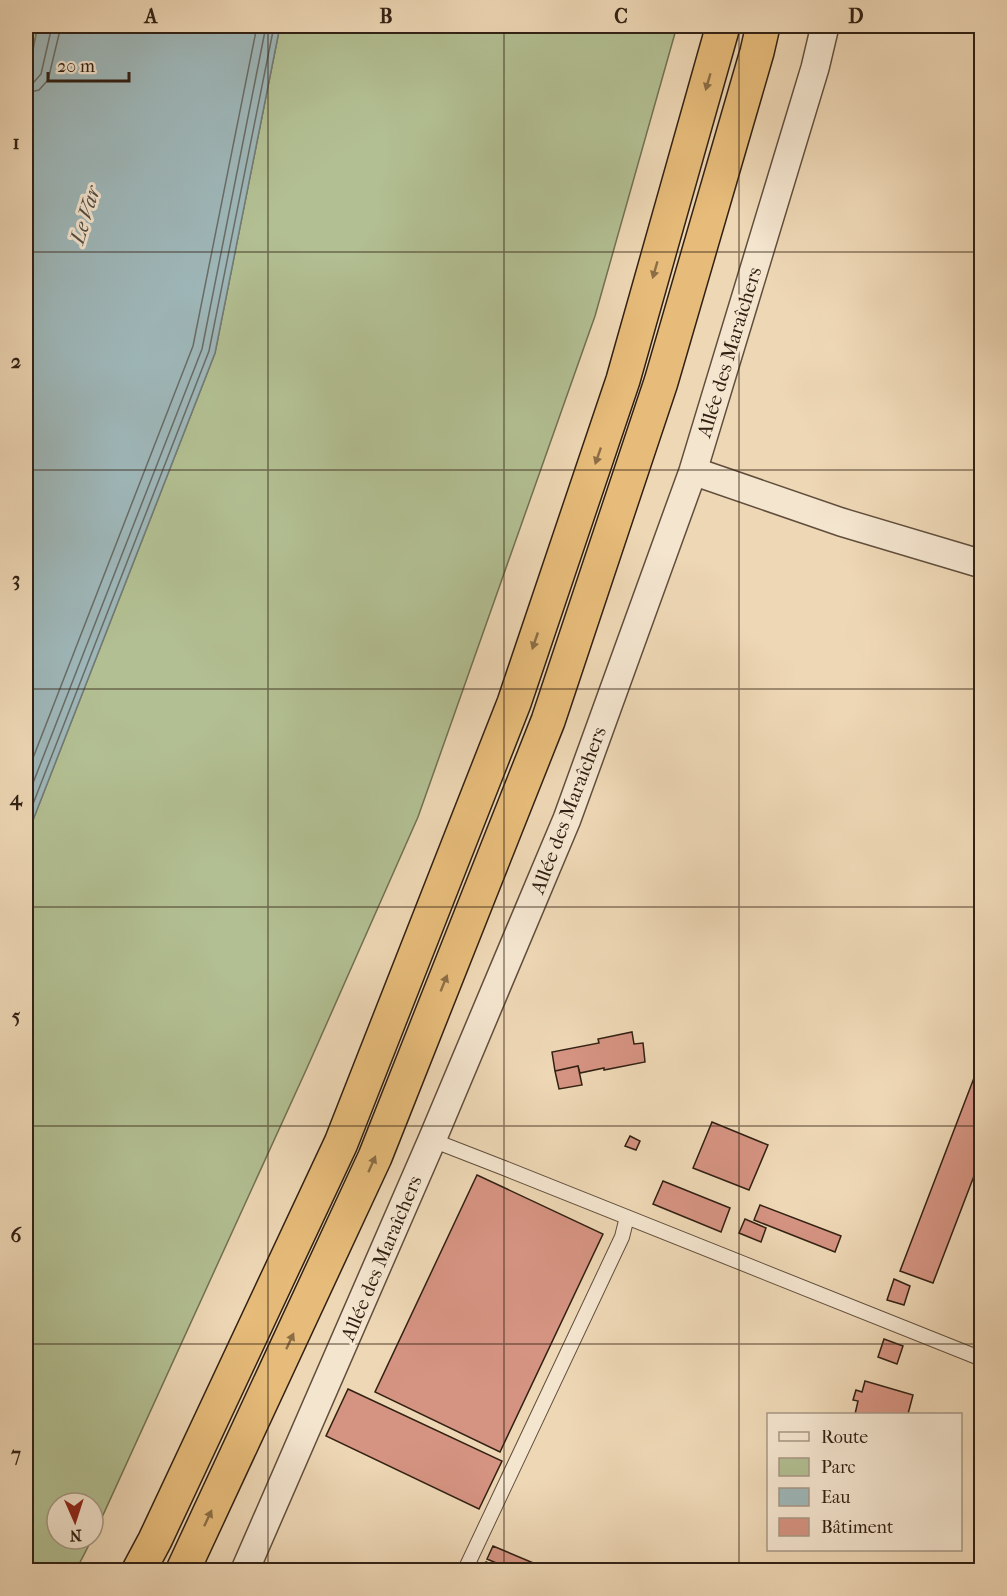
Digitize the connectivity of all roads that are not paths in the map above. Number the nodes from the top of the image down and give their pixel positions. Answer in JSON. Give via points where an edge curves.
{"nodes":[{"id":1,"x":723,"y":26,"type":"edge"},
{"id":2,"x":763,"y":26,"type":"edge"},
{"id":3,"x":825,"y":26,"type":"edge"},
{"id":4,"x":693,"y":471,"type":"junction"},
{"id":5,"x":981,"y":564,"type":"edge"},
{"id":6,"x":432,"y":1140,"type":"junction"},
{"id":7,"x":627,"y":1217,"type":"junction"},
{"id":8,"x":981,"y":1359,"type":"edge"},
{"id":9,"x":139,"y":1570,"type":"edge"},
{"id":10,"x":183,"y":1570,"type":"edge"},
{"id":11,"x":245,"y":1570,"type":"edge"},
{"id":12,"x":465,"y":1570,"type":"edge"}],
"edges":[{"from":1,"to":9,"type":"highway","one_way":true,"via":[[623,380],[514,703],[341,1143]]},
{"from":10,"to":2,"type":"highway","one_way":true,"via":[[375,1157],[548,721],[662,382]]},
{"from":3,"to":4,"type":"street","name":"Allée des Maraîchers"},
{"from":4,"to":5,"type":"street","via":[[841,522]]},
{"from":4,"to":6,"type":"street","name":"Allée des Maraîchers","via":[[567,819]]},
{"from":6,"to":7,"type":"lane"},
{"from":6,"to":11,"type":"street","name":"Allée des Maraîchers"},
{"from":7,"to":8,"type":"lane"},
{"from":7,"to":12,"type":"lane","via":[[622,1238]]}]}
